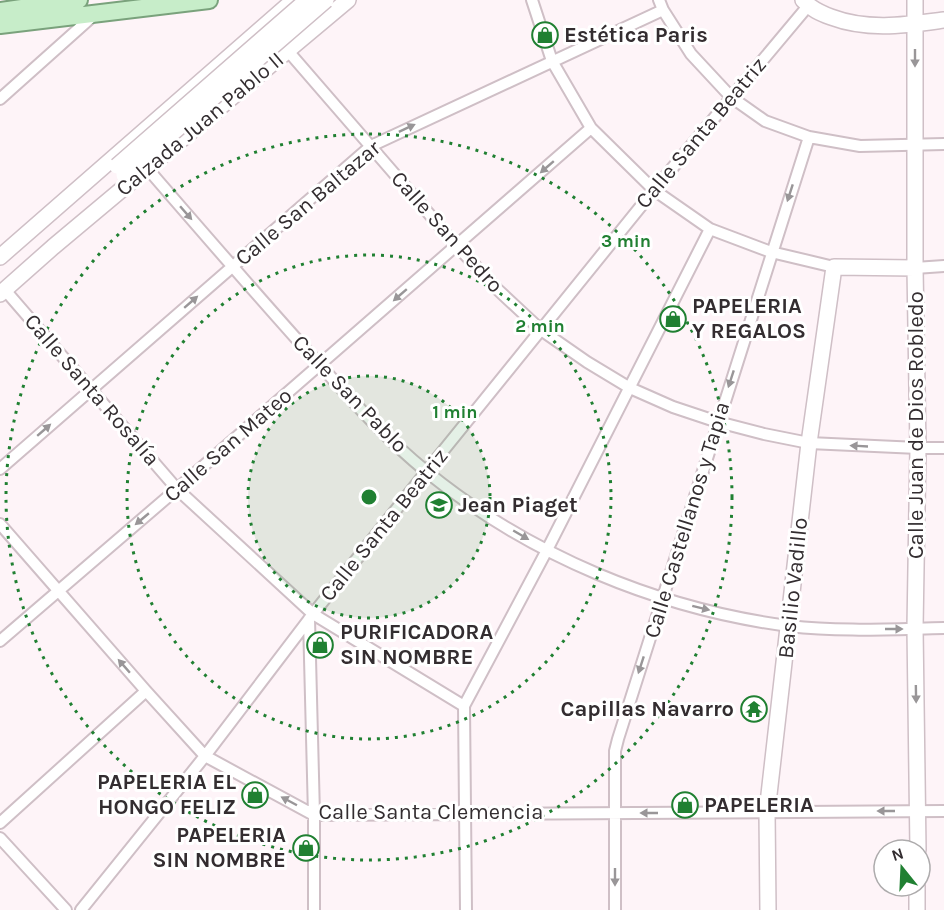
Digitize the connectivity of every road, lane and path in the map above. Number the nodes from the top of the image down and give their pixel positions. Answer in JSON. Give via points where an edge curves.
{"nodes":[{"id":1,"x":79,"y":0,"type":"edge"},
{"id":2,"x":209,"y":0,"type":"edge"},
{"id":3,"x":307,"y":0,"type":"edge"},
{"id":4,"x":326,"y":0,"type":"edge"},
{"id":5,"x":348,"y":0,"type":"edge"},
{"id":6,"x":532,"y":0,"type":"edge"},
{"id":7,"x":915,"y":0,"type":"edge"},
{"id":8,"x":42,"y":3,"type":"edge"},
{"id":9,"x":290,"y":3,"type":"edge"},
{"id":10,"x":806,"y":3,"type":"edge"},
{"id":11,"x":661,"y":5,"type":"edge"},
{"id":12,"x":0,"y":11,"type":"edge"},
{"id":13,"x":96,"y":13,"type":"junction"},
{"id":14,"x":944,"y":20,"type":"edge"},
{"id":15,"x":915,"y":23,"type":"junction"},
{"id":16,"x":0,"y":25,"type":"edge"},
{"id":17,"x":314,"y":29,"type":"junction"},
{"id":18,"x":288,"y":51,"type":"junction"},
{"id":19,"x":552,"y":61,"type":"junction"},
{"id":20,"x":731,"y":97,"type":"junction"},
{"id":21,"x":0,"y":99,"type":"edge"},
{"id":22,"x":591,"y":128,"type":"junction"},
{"id":23,"x":809,"y":137,"type":"junction"},
{"id":24,"x":915,"y":144,"type":"junction"},
{"id":25,"x":944,"y":144,"type":"edge"},
{"id":26,"x":370,"y":146,"type":"junction"},
{"id":27,"x":147,"y":168,"type":"junction"},
{"id":28,"x":121,"y":170,"type":"junction"},
{"id":29,"x":654,"y":190,"type":"junction"},
{"id":30,"x":710,"y":230,"type":"junction"},
{"id":31,"x":30,"y":232,"type":"junction"},
{"id":32,"x":456,"y":245,"type":"junction"},
{"id":33,"x":53,"y":247,"type":"junction"},
{"id":34,"x":771,"y":252,"type":"junction"},
{"id":35,"x":1,"y":254,"type":"edge"},
{"id":36,"x":944,"y":266,"type":"edge"},
{"id":37,"x":232,"y":267,"type":"junction"},
{"id":38,"x":834,"y":267,"type":"junction"},
{"id":39,"x":915,"y":268,"type":"junction"},
{"id":40,"x":3,"y":292,"type":"edge"},
{"id":41,"x":541,"y":330,"type":"junction"},
{"id":42,"x":320,"y":365,"type":"junction"},
{"id":43,"x":630,"y":388,"type":"junction"},
{"id":44,"x":91,"y":389,"type":"junction"},
{"id":45,"x":718,"y":422,"type":"junction"},
{"id":46,"x":809,"y":443,"type":"junction"},
{"id":47,"x":918,"y":448,"type":"junction"},
{"id":48,"x":944,"y":448,"type":"edge"},
{"id":49,"x":0,"y":469,"type":"edge"},
{"id":50,"x":426,"y":472,"type":"junction"},
{"id":51,"x":177,"y":489,"type":"junction"},
{"id":52,"x":0,"y":524,"type":"edge"},
{"id":53,"x":547,"y":550,"type":"junction"},
{"id":54,"x":59,"y":590,"type":"junction"},
{"id":55,"x":663,"y":599,"type":"junction"},
{"id":56,"x":311,"y":617,"type":"junction"},
{"id":57,"x":789,"y":626,"type":"junction"},
{"id":58,"x":915,"y":628,"type":"junction"},
{"id":59,"x":944,"y":628,"type":"edge"},
{"id":60,"x":0,"y":641,"type":"edge"},
{"id":61,"x":146,"y":691,"type":"junction"},
{"id":62,"x":464,"y":706,"type":"junction"},
{"id":63,"x":205,"y":756,"type":"junction"},
{"id":64,"x":918,"y":811,"type":"junction"},
{"id":65,"x":944,"y":811,"type":"edge"},
{"id":66,"x":767,"y":812,"type":"junction"},
{"id":67,"x":615,"y":813,"type":"junction"},
{"id":68,"x":314,"y":814,"type":"junction"},
{"id":69,"x":465,"y":814,"type":"junction"},
{"id":70,"x":0,"y":822,"type":"edge"},
{"id":71,"x":0,"y":838,"type":"edge"},
{"id":72,"x":918,"y":838,"type":"edge"},
{"id":73,"x":66,"y":910,"type":"edge"},
{"id":74,"x":81,"y":910,"type":"edge"},
{"id":75,"x":314,"y":910,"type":"edge"},
{"id":76,"x":466,"y":910,"type":"edge"},
{"id":77,"x":615,"y":910,"type":"edge"},
{"id":78,"x":768,"y":910,"type":"edge"}],
"edges":[{"from":1,"to":8,"type":"main road"},
{"from":2,"to":13,"type":"main road"},
{"from":3,"to":28,"type":"street","name":"Calzada Juan Pablo II","bridge":true},
{"from":4,"to":28,"type":"street","name":"Calzada Juan Pablo II","bridge":true},
{"from":5,"to":17,"type":"street","name":"Calzada Juan Pablo II"},
{"from":6,"to":19,"type":"street"},
{"from":7,"to":15,"type":"street","name":"Calle Juan de Dios Robledo"},
{"from":8,"to":12,"type":"main road"},
{"from":9,"to":17,"type":"street","via":[[312,15]]},
{"from":9,"to":31,"type":"street","name":"Calzada Juan Pablo II"},
{"from":10,"to":15,"type":"street","via":[[820,13],[849,23]]},
{"from":10,"to":20,"type":"street","name":"Calle Santa Beatriz"},
{"from":11,"to":19,"type":"street","name":"Calle San Baltazar"},
{"from":11,"to":20,"type":"street","via":[[691,54]]},
{"from":13,"to":16,"type":"main road"},
{"from":13,"to":21,"type":"street"},
{"from":14,"to":15,"type":"street"},
{"from":15,"to":24,"type":"street","name":"Calle Juan de Dios Robledo","one_way":true},
{"from":17,"to":18,"type":"street","name":"Calzada Juan Pablo II"},
{"from":18,"to":26,"type":"street","name":"Calle San Pedro"},
{"from":18,"to":27,"type":"street","name":"Calzada Juan Pablo II"},
{"from":19,"to":22,"type":"street"},
{"from":26,"to":19,"type":"street","name":"Calle San Baltazar","one_way":true},
{"from":20,"to":23,"type":"street","via":[[765,121]]},
{"from":20,"to":29,"type":"street","name":"Calle Santa Beatriz"},
{"from":22,"to":29,"type":"street"},
{"from":22,"to":32,"type":"street","name":"Calle San Mateo","one_way":true},
{"from":23,"to":24,"type":"street","via":[[860,146]]},
{"from":23,"to":34,"type":"street","name":"Calle Castellanos y Tapia","one_way":true},
{"from":24,"to":25,"type":"street"},
{"from":24,"to":39,"type":"street","name":"Calle Juan de Dios Robledo"},
{"from":26,"to":32,"type":"street","name":"Calle San Pedro"},
{"from":26,"to":37,"type":"street","name":"Calle San Baltazar"},
{"from":27,"to":33,"type":"street","name":"Calzada Juan Pablo II"},
{"from":27,"to":37,"type":"street","name":"Calle San Pablo","one_way":true},
{"from":28,"to":31,"type":"street","name":"Calzada Juan Pablo II"},
{"from":28,"to":33,"type":"street","name":"Calzada Juan Pablo II","via":[[69,222]]},
{"from":29,"to":30,"type":"street"},
{"from":29,"to":41,"type":"street","name":"Calle Santa Beatriz"},
{"from":30,"to":34,"type":"street"},
{"from":30,"to":43,"type":"street"},
{"from":31,"to":35,"type":"street","name":"Calzada Juan Pablo II"},
{"from":32,"to":41,"type":"street","name":"Calle San Pedro"},
{"from":32,"to":42,"type":"street","name":"Calle San Mateo","one_way":true},
{"from":33,"to":40,"type":"street","name":"Calzada Juan Pablo II"},
{"from":34,"to":38,"type":"street"},
{"from":34,"to":45,"type":"street","name":"Calle Castellanos y Tapia","one_way":true},
{"from":36,"to":39,"type":"street"},
{"from":37,"to":42,"type":"street","name":"Calle San Pablo"},
{"from":44,"to":37,"type":"street","name":"Calle San Baltazar","one_way":true},
{"from":38,"to":39,"type":"street"},
{"from":38,"to":46,"type":"street","name":"Basilio Vadillo"},
{"from":39,"to":47,"type":"street","name":"Calle Juan de Dios Robledo"},
{"from":40,"to":44,"type":"street","name":"Calle Santa Rosalía"},
{"from":41,"to":43,"type":"street","name":"Calle San Pedro"},
{"from":41,"to":50,"type":"street","name":"Calle Santa Beatriz"},
{"from":42,"to":50,"type":"street","name":"Calle San Pablo"},
{"from":42,"to":51,"type":"street","name":"Calle San Mateo"},
{"from":43,"to":45,"type":"street","name":"Calle San Pedro"},
{"from":43,"to":53,"type":"street"},
{"from":49,"to":44,"type":"street","name":"Calle San Baltazar","one_way":true},
{"from":44,"to":51,"type":"street","name":"Calle Santa Rosalía"},
{"from":45,"to":46,"type":"street","name":"Calle San Pedro"},
{"from":45,"to":55,"type":"street","name":"Calle Castellanos y Tapia"},
{"from":47,"to":46,"type":"street","name":"Calle San Pedro","one_way":true},
{"from":46,"to":57,"type":"street","name":"Basilio Vadillo"},
{"from":47,"to":48,"type":"street","name":"Calle San Pedro"},
{"from":47,"to":58,"type":"street","name":"Calle Juan de Dios Robledo"},
{"from":50,"to":53,"type":"street","name":"Calle San Pablo","one_way":true,"via":[[484,514]]},
{"from":50,"to":56,"type":"street","name":"Calle Santa Beatriz"},
{"from":51,"to":54,"type":"street","name":"Calle San Mateo","one_way":true},
{"from":51,"to":56,"type":"street","name":"Calle Santa Rosalía"},
{"from":52,"to":54,"type":"street","name":"Calle Santa Clemencia"},
{"from":53,"to":55,"type":"street","name":"Calle San Pablo"},
{"from":53,"to":62,"type":"street"},
{"from":54,"to":60,"type":"street","name":"Calle San Mateo"},
{"from":61,"to":54,"type":"street","name":"Calle Santa Clemencia","one_way":true},
{"from":55,"to":57,"type":"street","name":"Calle San Pablo","one_way":true},
{"from":55,"to":67,"type":"street","name":"Calle Castellanos y Tapia","one_way":true,"via":[[615,751]]},
{"from":56,"to":62,"type":"street","name":"Calle Santa Rosalía"},
{"from":56,"to":63,"type":"street","name":"Calle Santa Beatriz"},
{"from":56,"to":68,"type":"street"},
{"from":57,"to":58,"type":"street","name":"Calle San Pablo","one_way":true},
{"from":57,"to":66,"type":"street","name":"Basilio Vadillo"},
{"from":58,"to":59,"type":"street","name":"Calle San Pablo"},
{"from":58,"to":64,"type":"street","name":"Calle Juan de Dios Robledo","one_way":true},
{"from":61,"to":63,"type":"street","name":"Calle Santa Clemencia"},
{"from":61,"to":70,"type":"street"},
{"from":62,"to":69,"type":"street"},
{"from":68,"to":63,"type":"street","name":"Calle Santa Clemencia","one_way":true},
{"from":63,"to":74,"type":"street","name":"Calle Santa Beatriz"},
{"from":64,"to":65,"type":"street","name":"Calle Santa Clemencia"},
{"from":64,"to":66,"type":"street","name":"Calle Santa Clemencia","one_way":true},
{"from":64,"to":72,"type":"street","name":"Calle Juan de Dios Robledo"},
{"from":66,"to":67,"type":"street","name":"Calle Santa Clemencia","one_way":true},
{"from":66,"to":78,"type":"street","name":"Basilio Vadillo"},
{"from":67,"to":69,"type":"street","name":"Calle Santa Clemencia"},
{"from":67,"to":77,"type":"street","name":"Calle Castellanos y Tapia","one_way":true},
{"from":68,"to":69,"type":"street","name":"Calle Santa Clemencia"},
{"from":68,"to":75,"type":"street"},
{"from":69,"to":76,"type":"street"},
{"from":71,"to":73,"type":"street"}]}
